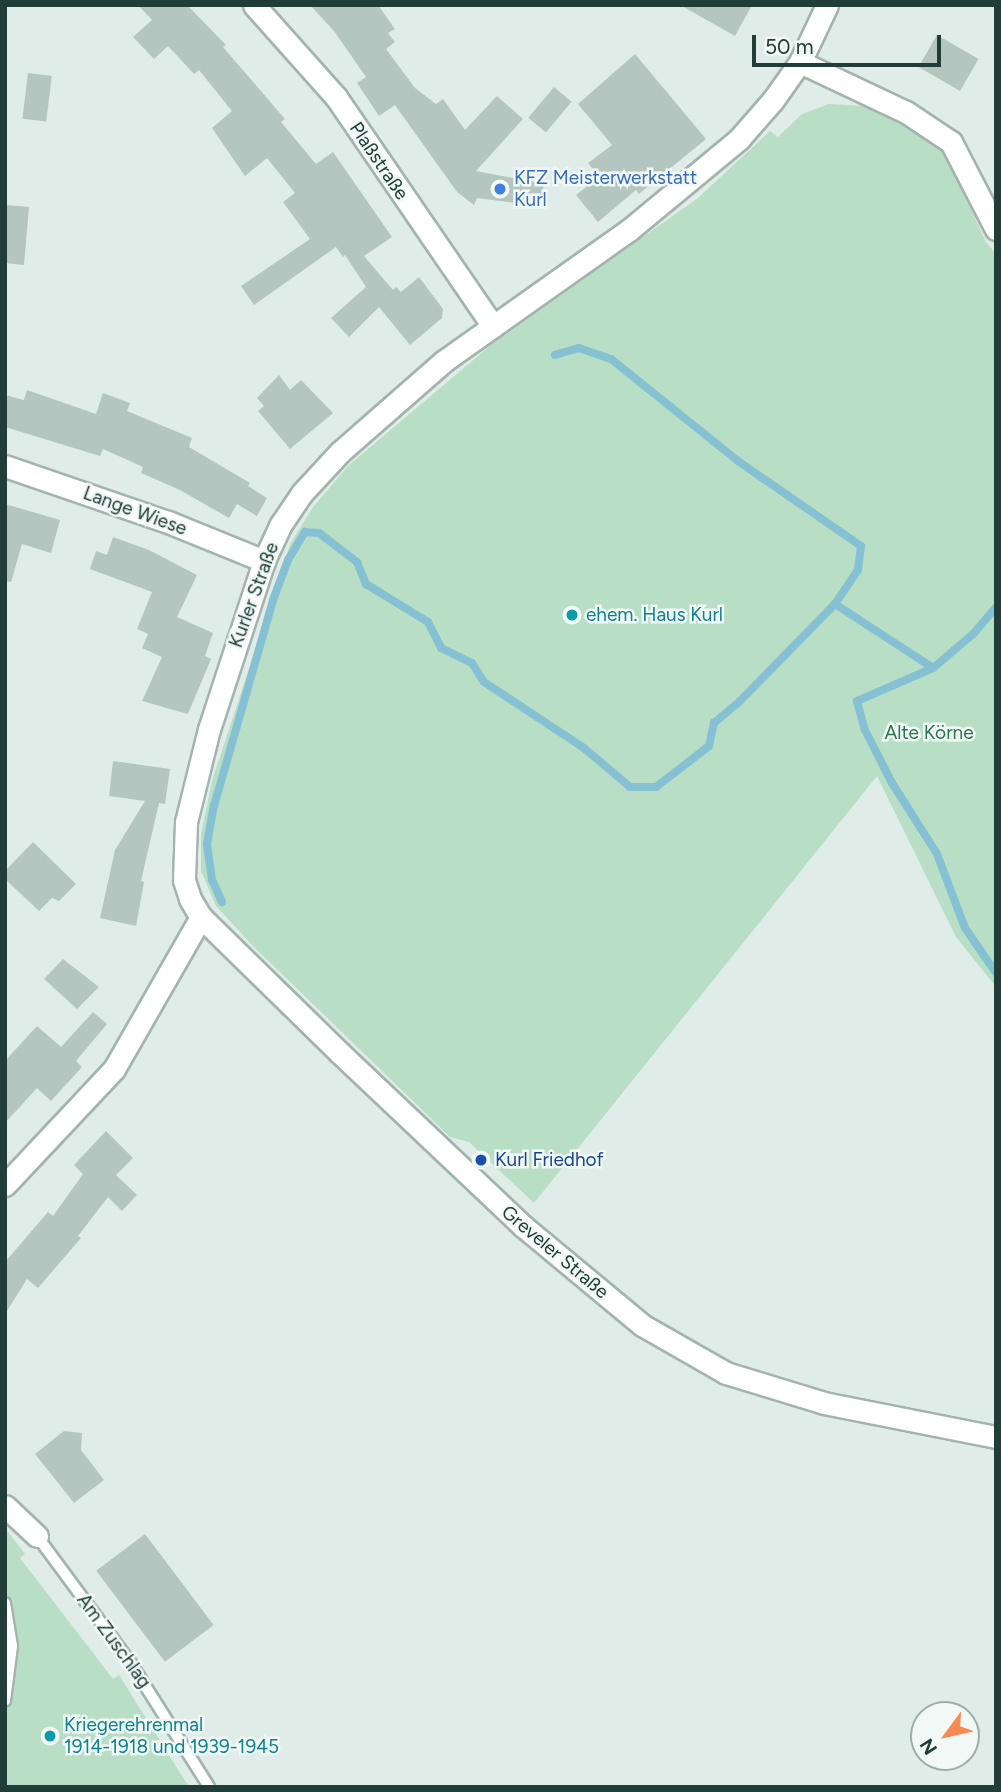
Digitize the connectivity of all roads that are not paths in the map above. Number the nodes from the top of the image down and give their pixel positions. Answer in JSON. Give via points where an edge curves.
{"nodes":[{"id":1,"x":254,"y":5,"type":"edge"},
{"id":2,"x":827,"y":5,"type":"edge"},
{"id":3,"x":800,"y":62,"type":"junction"},
{"id":4,"x":996,"y":229,"type":"edge"},
{"id":5,"x":493,"y":326,"type":"junction"},
{"id":6,"x":5,"y":466,"type":"edge"},
{"id":7,"x":264,"y":561,"type":"junction"},
{"id":8,"x":201,"y":917,"type":"junction"},
{"id":9,"x":5,"y":1185,"type":"edge"},
{"id":10,"x":996,"y":1437,"type":"edge"},
{"id":11,"x":5,"y":1506,"type":"edge"},
{"id":12,"x":37,"y":1536,"type":"joint"},
{"id":13,"x":5,"y":1603,"type":"edge"},
{"id":14,"x":5,"y":1701,"type":"edge"},
{"id":15,"x":209,"y":1787,"type":"edge"}],
"edges":[{"from":1,"to":5,"type":"street","name":"Plaßstraße","via":[[336,97]]},
{"from":2,"to":3,"type":"street","name":"Kurler Straße"},
{"from":3,"to":4,"type":"street","via":[[906,112],[951,142]]},
{"from":3,"to":5,"type":"street","name":"Kurler Straße","via":[[740,139],[629,230]]},
{"from":5,"to":7,"type":"street","name":"Kurler Straße","via":[[444,361],[340,452],[302,493]]},
{"from":6,"to":7,"type":"street","name":"Lange Wiese","via":[[168,522]]},
{"from":7,"to":8,"type":"street","name":"Kurler Straße","via":[[209,729],[186,822],[184,880]]},
{"from":8,"to":9,"type":"street","via":[[114,1069]]},
{"from":8,"to":10,"type":"street","name":"Greveler Straße","via":[[467,1175],[642,1325],[726,1373],[824,1403]]},
{"from":11,"to":12,"type":"street","name":"Am Zuschlag"},
{"from":12,"to":15,"type":"lane","name":"Am Zuschlag","via":[[132,1665]]},
{"from":13,"to":14,"type":"lane","via":[[12,1646]]}]}
